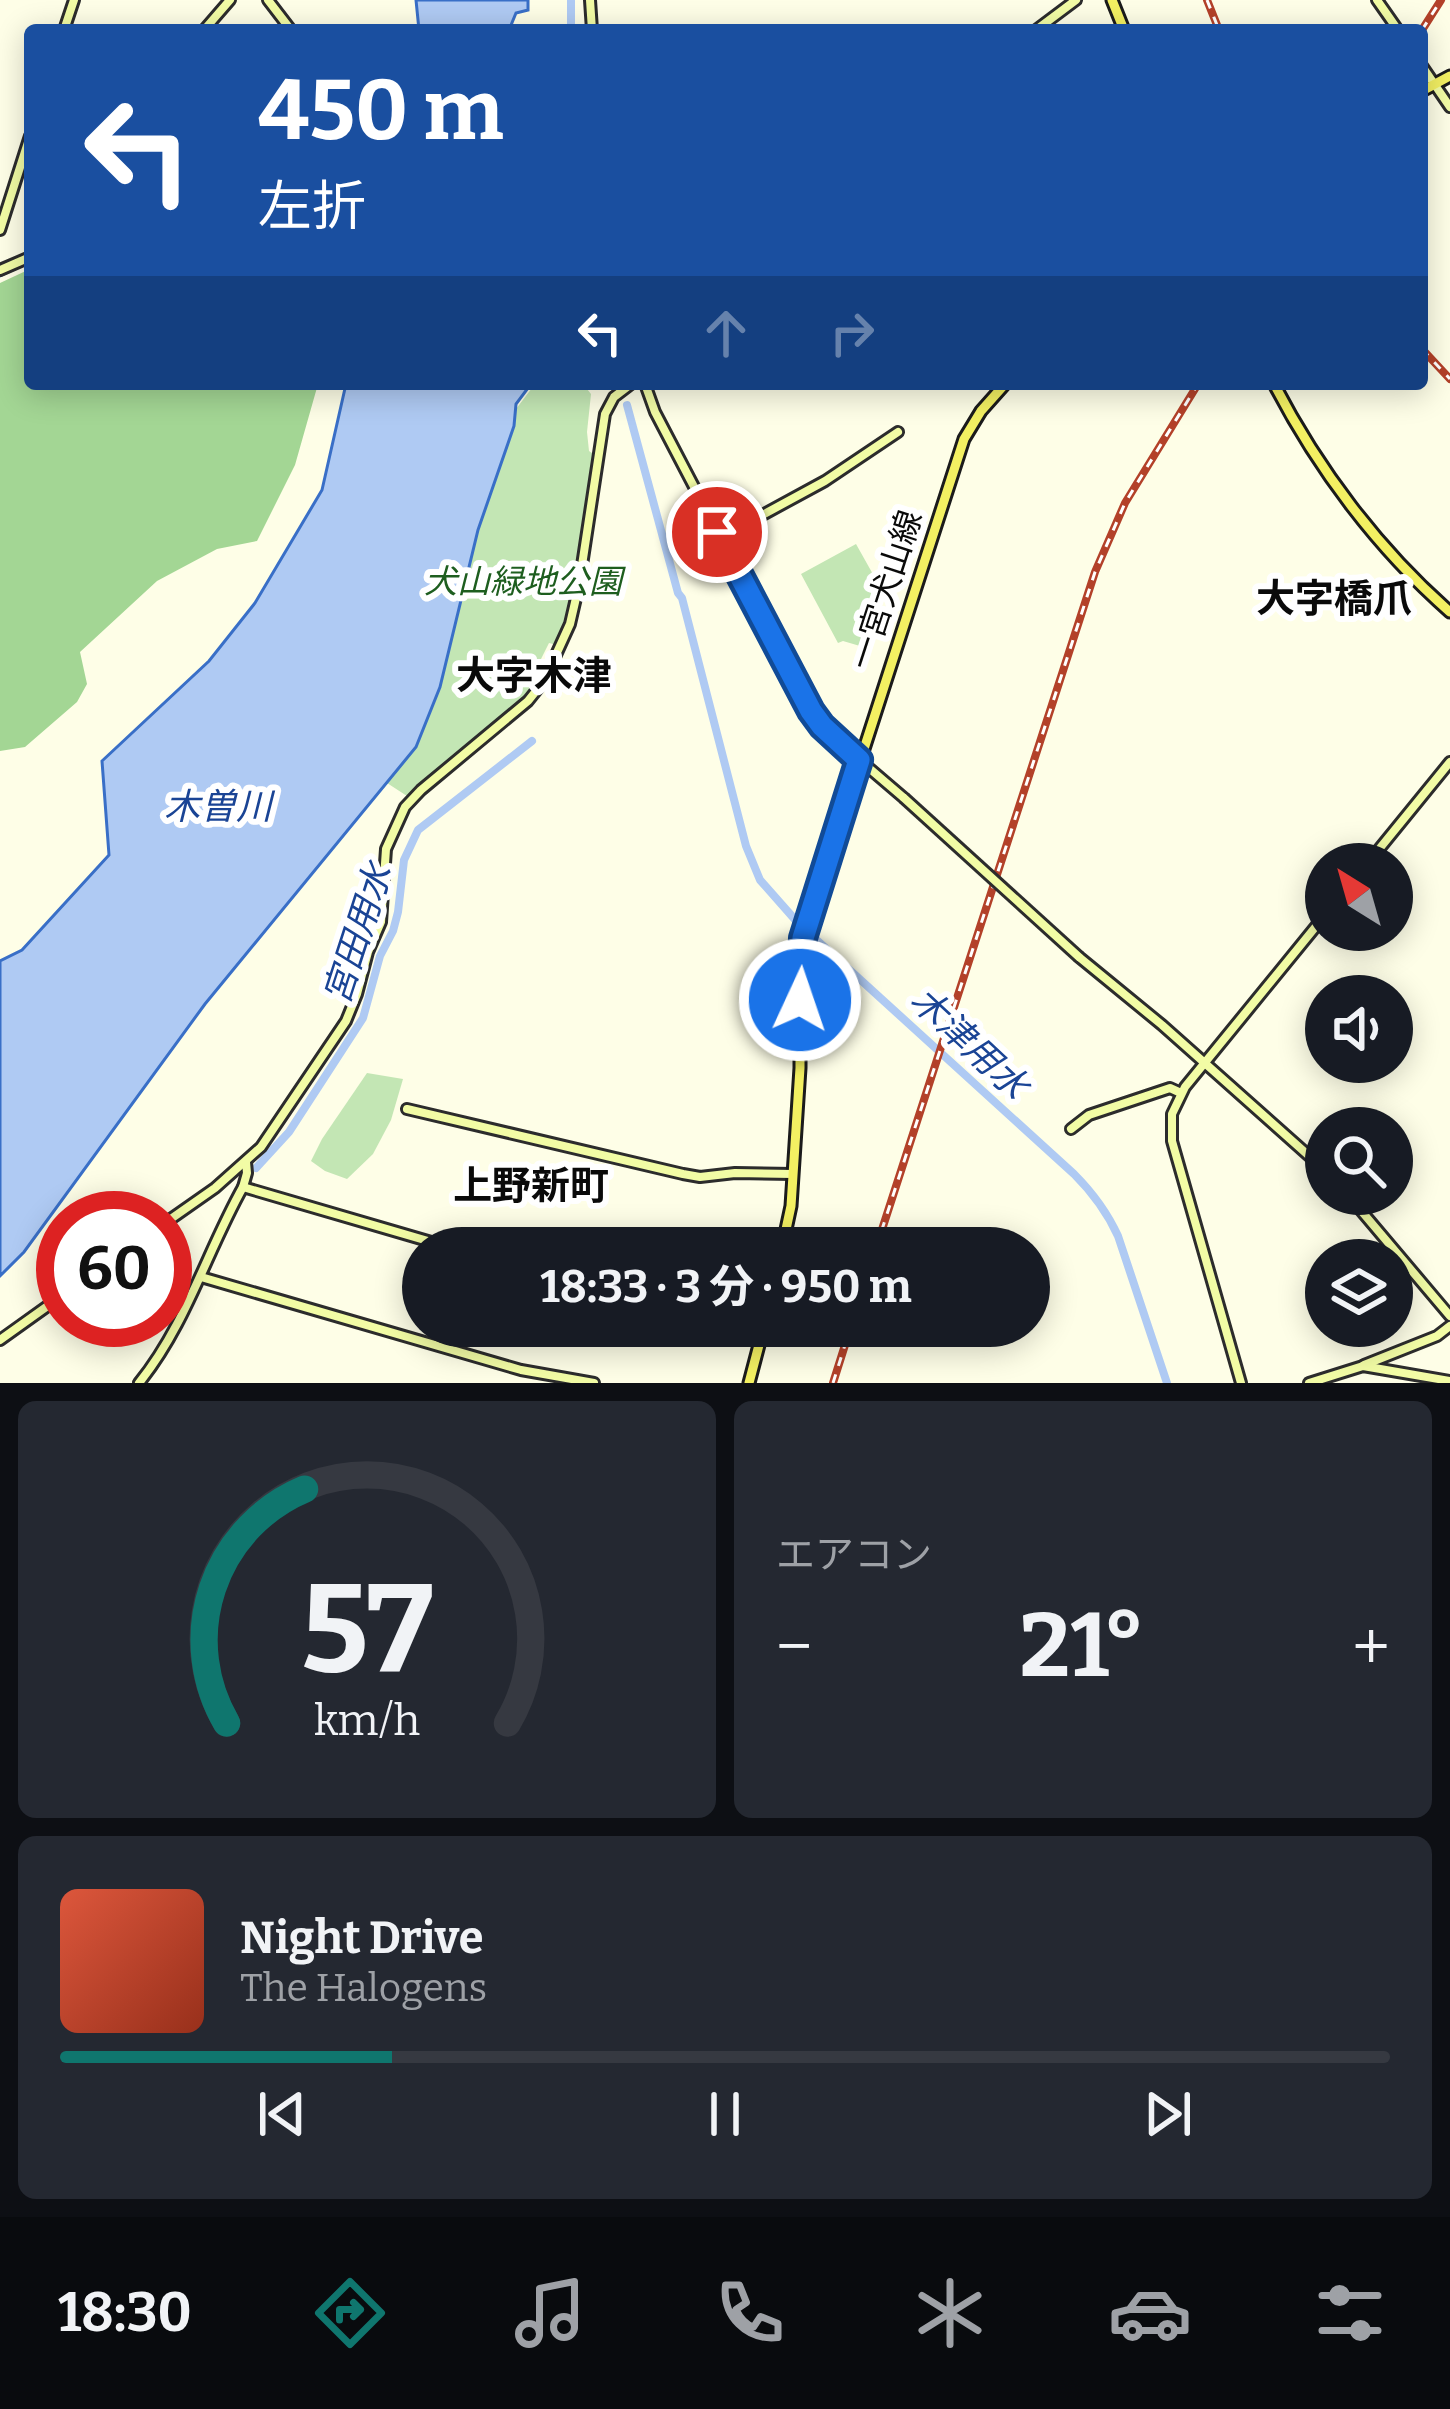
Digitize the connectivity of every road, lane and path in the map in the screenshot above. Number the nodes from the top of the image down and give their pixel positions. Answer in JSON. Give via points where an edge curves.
{"nodes":[{"id":1,"x":230,"y":0,"type":"edge"},
{"id":2,"x":268,"y":0,"type":"edge"},
{"id":3,"x":1076,"y":0,"type":"edge"},
{"id":4,"x":209,"y":24,"type":"edge"},
{"id":5,"x":286,"y":24,"type":"edge"},
{"id":6,"x":1044,"y":24,"type":"edge"},
{"id":7,"x":1428,"y":74,"type":"edge"},
{"id":8,"x":1450,"y":76,"type":"edge"},
{"id":9,"x":1435,"y":84,"type":"junction"},
{"id":10,"x":1428,"y":88,"type":"edge"},
{"id":11,"x":1450,"y":107,"type":"edge"},
{"id":12,"x":24,"y":155,"type":"edge"},
{"id":13,"x":0,"y":230,"type":"edge"},
{"id":14,"x":624,"y":390,"type":"edge"},
{"id":15,"x":647,"y":390,"type":"edge"},
{"id":16,"x":999,"y":390,"type":"edge"},
{"id":17,"x":1277,"y":390,"type":"edge"},
{"id":18,"x":898,"y":433,"type":"dead end"},
{"id":19,"x":720,"y":538,"type":"junction"},
{"id":20,"x":1450,"y":612,"type":"edge"},
{"id":21,"x":859,"y":760,"type":"junction"},
{"id":22,"x":1450,"y":762,"type":"edge"},
{"id":23,"x":1384,"y":843,"type":"edge"},
{"id":24,"x":1305,"y":940,"type":"edge"},
{"id":25,"x":1204,"y":1064,"type":"junction"},
{"id":26,"x":1181,"y":1093,"type":"junction"},
{"id":27,"x":406,"y":1109,"type":"dead end"},
{"id":28,"x":1071,"y":1129,"type":"dead end"},
{"id":29,"x":1305,"y":1153,"type":"edge"},
{"id":30,"x":246,"y":1162,"type":"junction"},
{"id":31,"x":793,"y":1174,"type":"junction"},
{"id":32,"x":243,"y":1187,"type":"junction"},
{"id":33,"x":192,"y":1204,"type":"edge"},
{"id":34,"x":1365,"y":1215,"type":"edge"},
{"id":35,"x":787,"y":1227,"type":"edge"},
{"id":36,"x":402,"y":1233,"type":"edge"},
{"id":37,"x":202,"y":1277,"type":"junction"},
{"id":38,"x":36,"y":1314,"type":"edge"},
{"id":39,"x":1450,"y":1316,"type":"edge"},
{"id":40,"x":1450,"y":1326,"type":"edge"},
{"id":41,"x":0,"y":1340,"type":"edge"},
{"id":42,"x":758,"y":1347,"type":"edge"},
{"id":43,"x":1363,"y":1366,"type":"junction"},
{"id":44,"x":1450,"y":1381,"type":"edge"},
{"id":45,"x":139,"y":1383,"type":"edge"},
{"id":46,"x":594,"y":1383,"type":"edge"},
{"id":47,"x":749,"y":1383,"type":"edge"},
{"id":48,"x":1241,"y":1383,"type":"edge"},
{"id":49,"x":1309,"y":1383,"type":"edge"}],
"edges":[{"from":1,"to":4,"type":"street"},
{"from":2,"to":5,"type":"street"},
{"from":3,"to":6,"type":"street"},
{"from":7,"to":9,"type":"street"},
{"from":8,"to":9,"type":"main road"},
{"from":9,"to":10,"type":"main road"},
{"from":9,"to":11,"type":"street"},
{"from":12,"to":13,"type":"street"},
{"from":14,"to":30,"type":"street","via":[[604,414],[579,585],[557,655],[528,701],[398,818],[386,849],[381,922],[351,1011]]},
{"from":15,"to":19,"type":"street"},
{"from":16,"to":21,"type":"main road","name":"一宮犬山線","via":[[964,439]]},
{"from":17,"to":20,"type":"main road","via":[[1354,510]]},
{"from":18,"to":19,"type":"street"},
{"from":19,"to":21,"type":"street","via":[[811,711]]},
{"from":21,"to":25,"type":"street","bridge":true},
{"from":21,"to":31,"type":"main road","name":"一宮犬山線","via":[[803,938]]},
{"from":22,"to":23,"type":"street"},
{"from":24,"to":25,"type":"street"},
{"from":25,"to":26,"type":"street"},
{"from":25,"to":29,"type":"street"},
{"from":26,"to":28,"type":"street","via":[[1170,1088],[1089,1114]]},
{"from":26,"to":48,"type":"street","via":[[1172,1141]]},
{"from":27,"to":31,"type":"street","via":[[682,1174]]},
{"from":30,"to":32,"type":"street"},
{"from":30,"to":33,"type":"street"},
{"from":31,"to":35,"type":"main road","name":"一宮犬山線"},
{"from":32,"to":36,"type":"street"},
{"from":32,"to":37,"type":"street"},
{"from":34,"to":39,"type":"street"},
{"from":37,"to":45,"type":"street"},
{"from":37,"to":46,"type":"street","via":[[505,1366]]},
{"from":38,"to":41,"type":"street"},
{"from":40,"to":43,"type":"street"},
{"from":42,"to":47,"type":"main road"},
{"from":43,"to":44,"type":"street"},
{"from":43,"to":49,"type":"street"}]}
